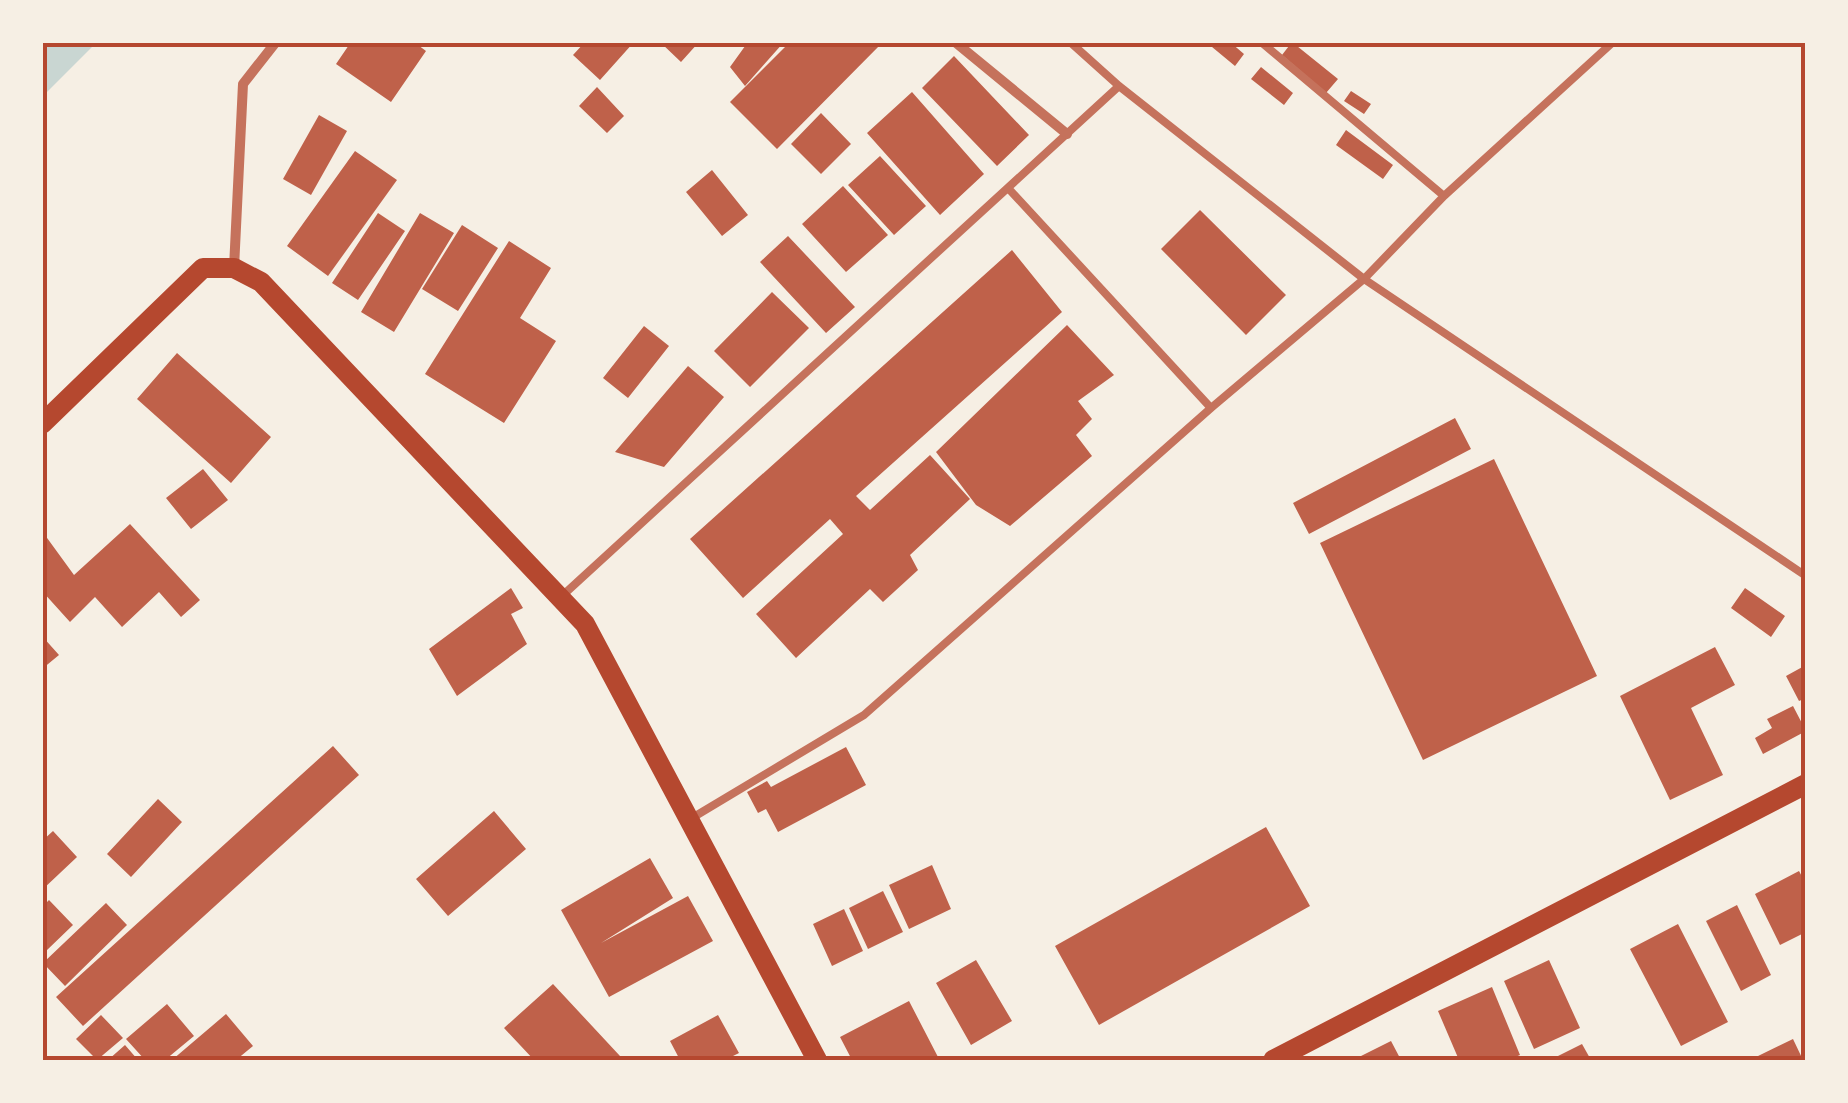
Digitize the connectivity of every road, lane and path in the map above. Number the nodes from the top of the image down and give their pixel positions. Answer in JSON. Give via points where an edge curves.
{"nodes":[{"id":1,"x":276,"y":42,"type":"edge"},
{"id":2,"x":956,"y":42,"type":"edge"},
{"id":3,"x":1070,"y":42,"type":"edge"},
{"id":4,"x":1261,"y":42,"type":"edge"},
{"id":5,"x":1613,"y":42,"type":"edge"},
{"id":6,"x":1119,"y":86,"type":"junction"},
{"id":7,"x":1067,"y":134,"type":"junction"},
{"id":8,"x":1008,"y":188,"type":"junction"},
{"id":9,"x":1444,"y":196,"type":"junction"},
{"id":10,"x":234,"y":268,"type":"junction"},
{"id":11,"x":1364,"y":278,"type":"junction"},
{"id":12,"x":1211,"y":408,"type":"junction"},
{"id":13,"x":42,"y":424,"type":"edge"},
{"id":14,"x":1806,"y":576,"type":"edge"},
{"id":15,"x":560,"y":598,"type":"junction"},
{"id":16,"x":1806,"y":784,"type":"edge"},
{"id":17,"x":688,"y":820,"type":"junction"},
{"id":18,"x":817,"y":1060,"type":"edge"},
{"id":19,"x":1275,"y":1060,"type":"edge"}],
"edges":[{"from":1,"to":10,"type":"street","via":[[243,84]]},
{"from":2,"to":7,"type":"street"},
{"from":3,"to":6,"type":"lane"},
{"from":4,"to":9,"type":"lane"},
{"from":5,"to":9,"type":"lane"},
{"from":6,"to":7,"type":"lane"},
{"from":6,"to":11,"type":"lane"},
{"from":7,"to":8,"type":"lane"},
{"from":8,"to":12,"type":"lane"},
{"from":8,"to":15,"type":"lane"},
{"from":9,"to":11,"type":"lane"},
{"from":10,"to":13,"type":"main road","via":[[203,268]]},
{"from":10,"to":15,"type":"main road","via":[[261,282]]},
{"from":11,"to":12,"type":"lane"},
{"from":11,"to":14,"type":"lane"},
{"from":12,"to":17,"type":"lane","via":[[864,715]]},
{"from":15,"to":17,"type":"main road","via":[[585,624]]},
{"from":16,"to":19,"type":"main road"},
{"from":17,"to":18,"type":"main road"}]}
